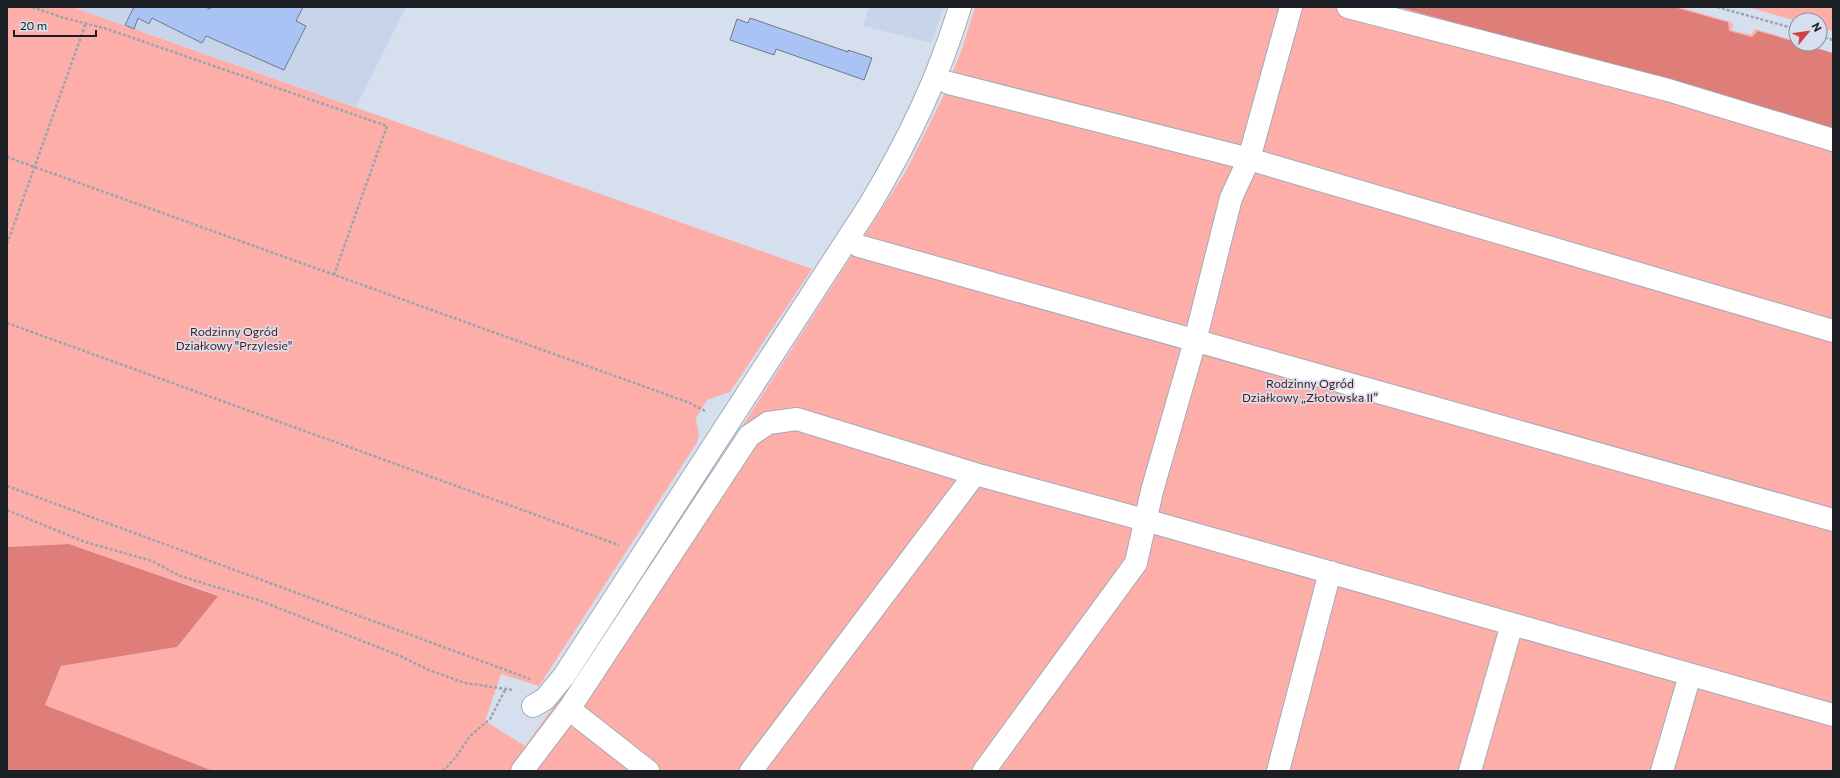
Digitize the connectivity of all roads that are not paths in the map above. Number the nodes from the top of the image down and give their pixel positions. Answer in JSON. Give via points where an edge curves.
{"nodes":[{"id":1,"x":960,"y":7,"type":"edge"},
{"id":2,"x":1290,"y":7,"type":"edge"},
{"id":3,"x":1348,"y":7,"type":"edge"},
{"id":4,"x":949,"y":83,"type":"dead end"},
{"id":5,"x":1833,"y":140,"type":"edge"},
{"id":6,"x":1249,"y":159,"type":"junction"},
{"id":7,"x":859,"y":246,"type":"dead end"},
{"id":8,"x":1833,"y":331,"type":"edge"},
{"id":9,"x":1195,"y":341,"type":"junction"},
{"id":10,"x":975,"y":474,"type":"junction"},
{"id":11,"x":1145,"y":520,"type":"junction"},
{"id":12,"x":1833,"y":520,"type":"edge"},
{"id":13,"x":1330,"y":572,"type":"junction"},
{"id":14,"x":1512,"y":624,"type":"junction"},
{"id":15,"x":1690,"y":675,"type":"junction"},
{"id":16,"x":539,"y":703,"type":"road end"},
{"id":17,"x":569,"y":709,"type":"junction"},
{"id":18,"x":1833,"y":715,"type":"edge"},
{"id":19,"x":522,"y":771,"type":"edge"},
{"id":20,"x":648,"y":771,"type":"edge"},
{"id":21,"x":751,"y":771,"type":"edge"},
{"id":22,"x":984,"y":771,"type":"edge"},
{"id":23,"x":1278,"y":771,"type":"edge"},
{"id":24,"x":1470,"y":771,"type":"edge"},
{"id":25,"x":1662,"y":771,"type":"edge"}],
"edges":[{"from":1,"to":16,"type":"street","via":[[948,47],[910,135],[873,200],[564,676]]},
{"from":2,"to":6,"type":"street"},
{"from":3,"to":5,"type":"street","via":[[1668,90]]},
{"from":4,"to":6,"type":"street"},
{"from":6,"to":8,"type":"street"},
{"from":6,"to":9,"type":"street","via":[[1231,198]]},
{"from":7,"to":9,"type":"street"},
{"from":9,"to":11,"type":"street"},
{"from":9,"to":12,"type":"street"},
{"from":10,"to":11,"type":"street"},
{"from":10,"to":17,"type":"street","via":[[797,419],[768,423],[749,436]]},
{"from":10,"to":21,"type":"street"},
{"from":11,"to":13,"type":"street"},
{"from":11,"to":22,"type":"street","via":[[1136,563]]},
{"from":13,"to":14,"type":"street"},
{"from":13,"to":23,"type":"street"},
{"from":14,"to":15,"type":"street"},
{"from":14,"to":24,"type":"street"},
{"from":15,"to":18,"type":"street"},
{"from":15,"to":25,"type":"street"},
{"from":17,"to":19,"type":"street"},
{"from":17,"to":20,"type":"street"}]}
